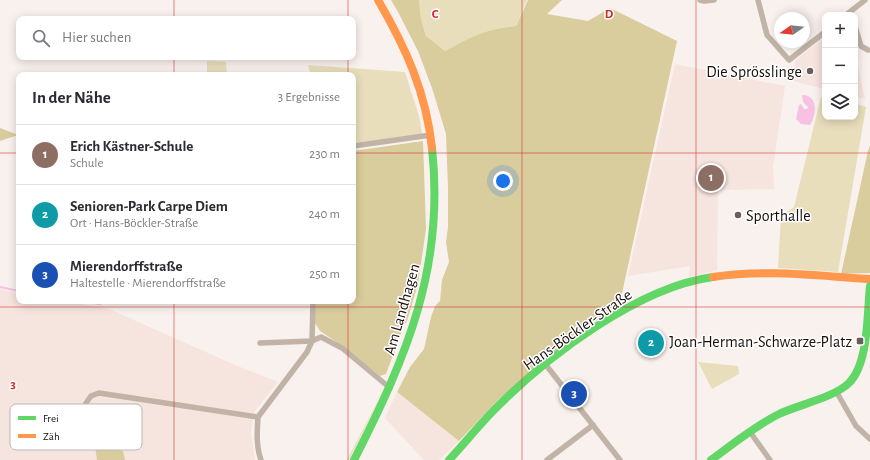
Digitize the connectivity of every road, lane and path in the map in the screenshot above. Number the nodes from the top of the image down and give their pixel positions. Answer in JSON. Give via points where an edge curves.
{"nodes":[{"id":1,"x":378,"y":0,"type":"edge"},
{"id":2,"x":703,"y":0,"type":"edge"},
{"id":3,"x":714,"y":0,"type":"edge"},
{"id":4,"x":758,"y":0,"type":"edge"},
{"id":5,"x":865,"y":0,"type":"edge"},
{"id":6,"x":850,"y":12,"type":"edge"},
{"id":7,"x":822,"y":34,"type":"edge"},
{"id":8,"x":858,"y":36,"type":"edge"},
{"id":9,"x":868,"y":50,"type":"dead end"},
{"id":10,"x":431,"y":135,"type":"junction"},
{"id":11,"x":356,"y":146,"type":"edge"},
{"id":12,"x":870,"y":279,"type":"edge"},
{"id":13,"x":870,"y":286,"type":"edge"},
{"id":14,"x":313,"y":304,"type":"edge"},
{"id":15,"x":868,"y":324,"type":"edge"},
{"id":16,"x":312,"y":341,"type":"junction"},
{"id":17,"x":260,"y":343,"type":"dead end"},
{"id":18,"x":546,"y":365,"type":"junction"},
{"id":19,"x":390,"y":388,"type":"junction"},
{"id":20,"x":836,"y":391,"type":"junction"},
{"id":21,"x":86,"y":404,"type":"edge"},
{"id":22,"x":258,"y":417,"type":"junction"},
{"id":23,"x":593,"y":425,"type":"junction"},
{"id":24,"x":750,"y":432,"type":"junction"},
{"id":25,"x":870,"y":439,"type":"edge"},
{"id":26,"x":261,"y":460,"type":"edge"},
{"id":27,"x":354,"y":460,"type":"edge"},
{"id":28,"x":449,"y":460,"type":"edge"},
{"id":29,"x":547,"y":460,"type":"edge"},
{"id":30,"x":620,"y":460,"type":"edge"},
{"id":31,"x":711,"y":460,"type":"edge"},
{"id":32,"x":770,"y":460,"type":"edge"}],
"edges":[{"from":1,"to":10,"type":"street","name":"Am Landhagen","via":[[405,48],[418,80]]},
{"from":2,"to":3,"type":"street"},
{"from":4,"to":7,"type":"street","via":[[767,35],[789,60]]},
{"from":5,"to":6,"type":"street"},
{"from":8,"to":9,"type":"street","via":[[861,46]]},
{"from":10,"to":11,"type":"street"},
{"from":10,"to":19,"type":"street","name":"Am Landhagen","via":[[437,189],[435,230],[426,284]]},
{"from":12,"to":18,"type":"street","name":"Hans-Böckler-Straße","via":[[773,272],[739,273],[696,280],[643,299]]},
{"from":13,"to":15,"type":"street"},
{"from":14,"to":16,"type":"street"},
{"from":15,"to":20,"type":"street","via":[[857,371],[849,383]]},
{"from":16,"to":17,"type":"street"},
{"from":16,"to":19,"type":"street","via":[[322,337],[342,348]]},
{"from":16,"to":22,"type":"street","via":[[307,352]]},
{"from":18,"to":23,"type":"street"},
{"from":18,"to":28,"type":"street","name":"Hans-Böckler-Straße","via":[[502,403]]},
{"from":19,"to":27,"type":"street","name":"Am Landhagen"},
{"from":20,"to":24,"type":"street","via":[[779,414]]},
{"from":20,"to":25,"type":"street","via":[[856,426]]},
{"from":21,"to":22,"type":"street","via":[[91,396],[99,393]]},
{"from":22,"to":26,"type":"street","via":[[258,453]]},
{"from":23,"to":29,"type":"street"},
{"from":23,"to":30,"type":"street"},
{"from":24,"to":31,"type":"street"},
{"from":24,"to":32,"type":"street"}]}
